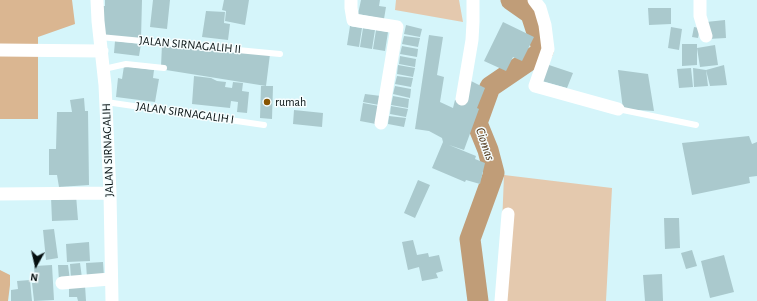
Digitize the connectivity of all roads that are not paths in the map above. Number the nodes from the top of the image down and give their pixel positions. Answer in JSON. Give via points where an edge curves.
{"nodes":[{"id":1,"x":97,"y":0,"type":"edge"},
{"id":2,"x":351,"y":0,"type":"edge"},
{"id":3,"x":473,"y":0,"type":"edge"},
{"id":4,"x":534,"y":0,"type":"edge"},
{"id":5,"x":700,"y":0,"type":"edge"},
{"id":6,"x":706,"y":36,"type":"dead end"},
{"id":7,"x":100,"y":37,"type":"junction"},
{"id":8,"x":0,"y":50,"type":"edge"},
{"id":9,"x":102,"y":50,"type":"junction"},
{"id":10,"x":280,"y":54,"type":"dead end"},
{"id":11,"x":164,"y":68,"type":"dead end"},
{"id":12,"x":104,"y":69,"type":"junction"},
{"id":13,"x":462,"y":99,"type":"dead end"},
{"id":14,"x":106,"y":102,"type":"junction"},
{"id":15,"x":618,"y":109,"type":"joint"},
{"id":16,"x":380,"y":123,"type":"dead end"},
{"id":17,"x":264,"y":125,"type":"dead end"},
{"id":18,"x":696,"y":125,"type":"dead end"},
{"id":19,"x":110,"y":193,"type":"junction"},
{"id":20,"x":0,"y":194,"type":"edge"},
{"id":21,"x":508,"y":214,"type":"dead end"},
{"id":22,"x":110,"y":279,"type":"junction"},
{"id":23,"x":62,"y":283,"type":"dead end"},
{"id":24,"x":112,"y":301,"type":"edge"},
{"id":25,"x":501,"y":301,"type":"edge"}],
"edges":[{"from":1,"to":7,"type":"street","name":"JALAN SIRNAGALIH"},
{"from":2,"to":16,"type":"street","via":[[353,20],[397,27]]},
{"from":3,"to":13,"type":"street","via":[[472,40]]},
{"from":4,"to":15,"type":"street","via":[[540,8],[545,25],[548,49],[535,86]]},
{"from":5,"to":6,"type":"street","via":[[700,16]]},
{"from":7,"to":9,"type":"street","name":"JALAN SIRNAGALIH"},
{"from":7,"to":10,"type":"lane","name":"JALAN SIRNAGALIH II"},
{"from":8,"to":9,"type":"street"},
{"from":9,"to":12,"type":"street","name":"JALAN SIRNAGALIH"},
{"from":11,"to":12,"type":"lane","via":[[126,64]]},
{"from":12,"to":14,"type":"street","name":"JALAN SIRNAGALIH"},
{"from":14,"to":17,"type":"lane","name":"JALAN SIRNAGALIH I"},
{"from":14,"to":19,"type":"street","name":"JALAN SIRNAGALIH"},
{"from":15,"to":18,"type":"lane"},
{"from":19,"to":20,"type":"street"},
{"from":19,"to":22,"type":"street","name":"JALAN SIRNAGALIH"},
{"from":21,"to":25,"type":"street"},
{"from":22,"to":23,"type":"street"},
{"from":22,"to":24,"type":"street","name":"JALAN SIRNAGALIH"}]}
